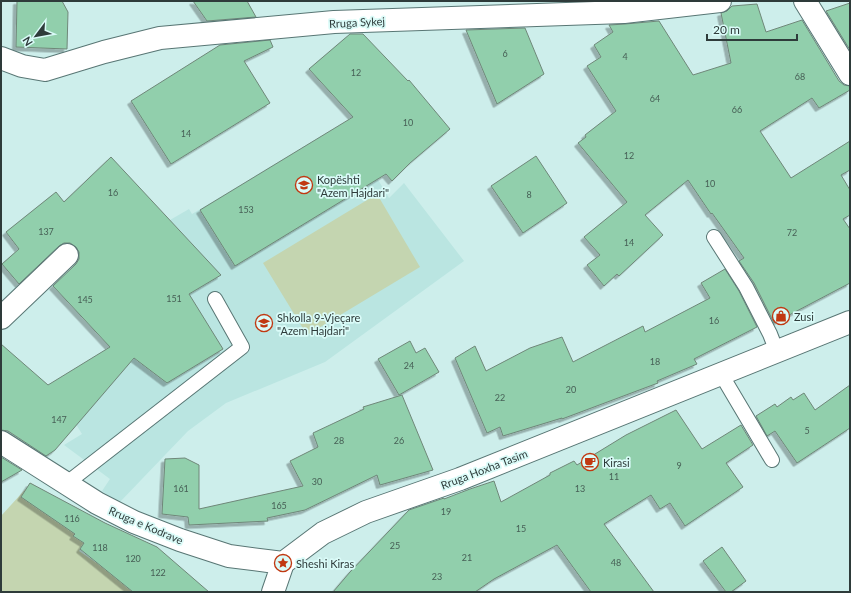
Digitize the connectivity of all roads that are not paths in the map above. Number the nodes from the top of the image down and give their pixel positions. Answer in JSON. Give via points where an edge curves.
{"nodes":[{"id":1,"x":720,"y":1,"type":"edge"},
{"id":2,"x":805,"y":1,"type":"edge"},
{"id":3,"x":1,"y":58,"type":"edge"},
{"id":4,"x":850,"y":74,"type":"edge"},
{"id":5,"x":714,"y":237,"type":"dead end"},
{"id":6,"x":67,"y":255,"type":"dead end"},
{"id":7,"x":215,"y":299,"type":"dead end"},
{"id":8,"x":1,"y":318,"type":"edge"},
{"id":9,"x":850,"y":322,"type":"edge"},
{"id":10,"x":777,"y":352,"type":"junction"},
{"id":11,"x":721,"y":374,"type":"junction"},
{"id":12,"x":1,"y":442,"type":"edge"},
{"id":13,"x":772,"y":460,"type":"dead end"},
{"id":14,"x":67,"y":483,"type":"junction"},
{"id":15,"x":283,"y":564,"type":"junction"},
{"id":16,"x":273,"y":592,"type":"edge"}],
"edges":[{"from":1,"to":3,"type":"street","name":"Rruga Sykej","via":[[624,12],[334,22],[160,38],[45,70],[22,66]]},
{"from":2,"to":4,"type":"street"},
{"from":5,"to":10,"type":"lane","via":[[746,287]]},
{"from":6,"to":8,"type":"street"},
{"from":7,"to":14,"type":"lane","via":[[242,347]]},
{"from":9,"to":10,"type":"street","name":"Rruga Hoxha Tasim"},
{"from":10,"to":11,"type":"street","name":"Rruga Hoxha Tasim"},
{"from":11,"to":13,"type":"lane"},
{"from":11,"to":15,"type":"street","name":"Rruga Hoxha Tasim","via":[[460,479],[366,512],[323,533]]},
{"from":12,"to":14,"type":"street","name":"Rruga e Kodrave"},
{"from":14,"to":15,"type":"street","name":"Rruga e Kodrave","via":[[97,503],[134,522],[180,540],[229,556]]},
{"from":15,"to":16,"type":"street"}]}
